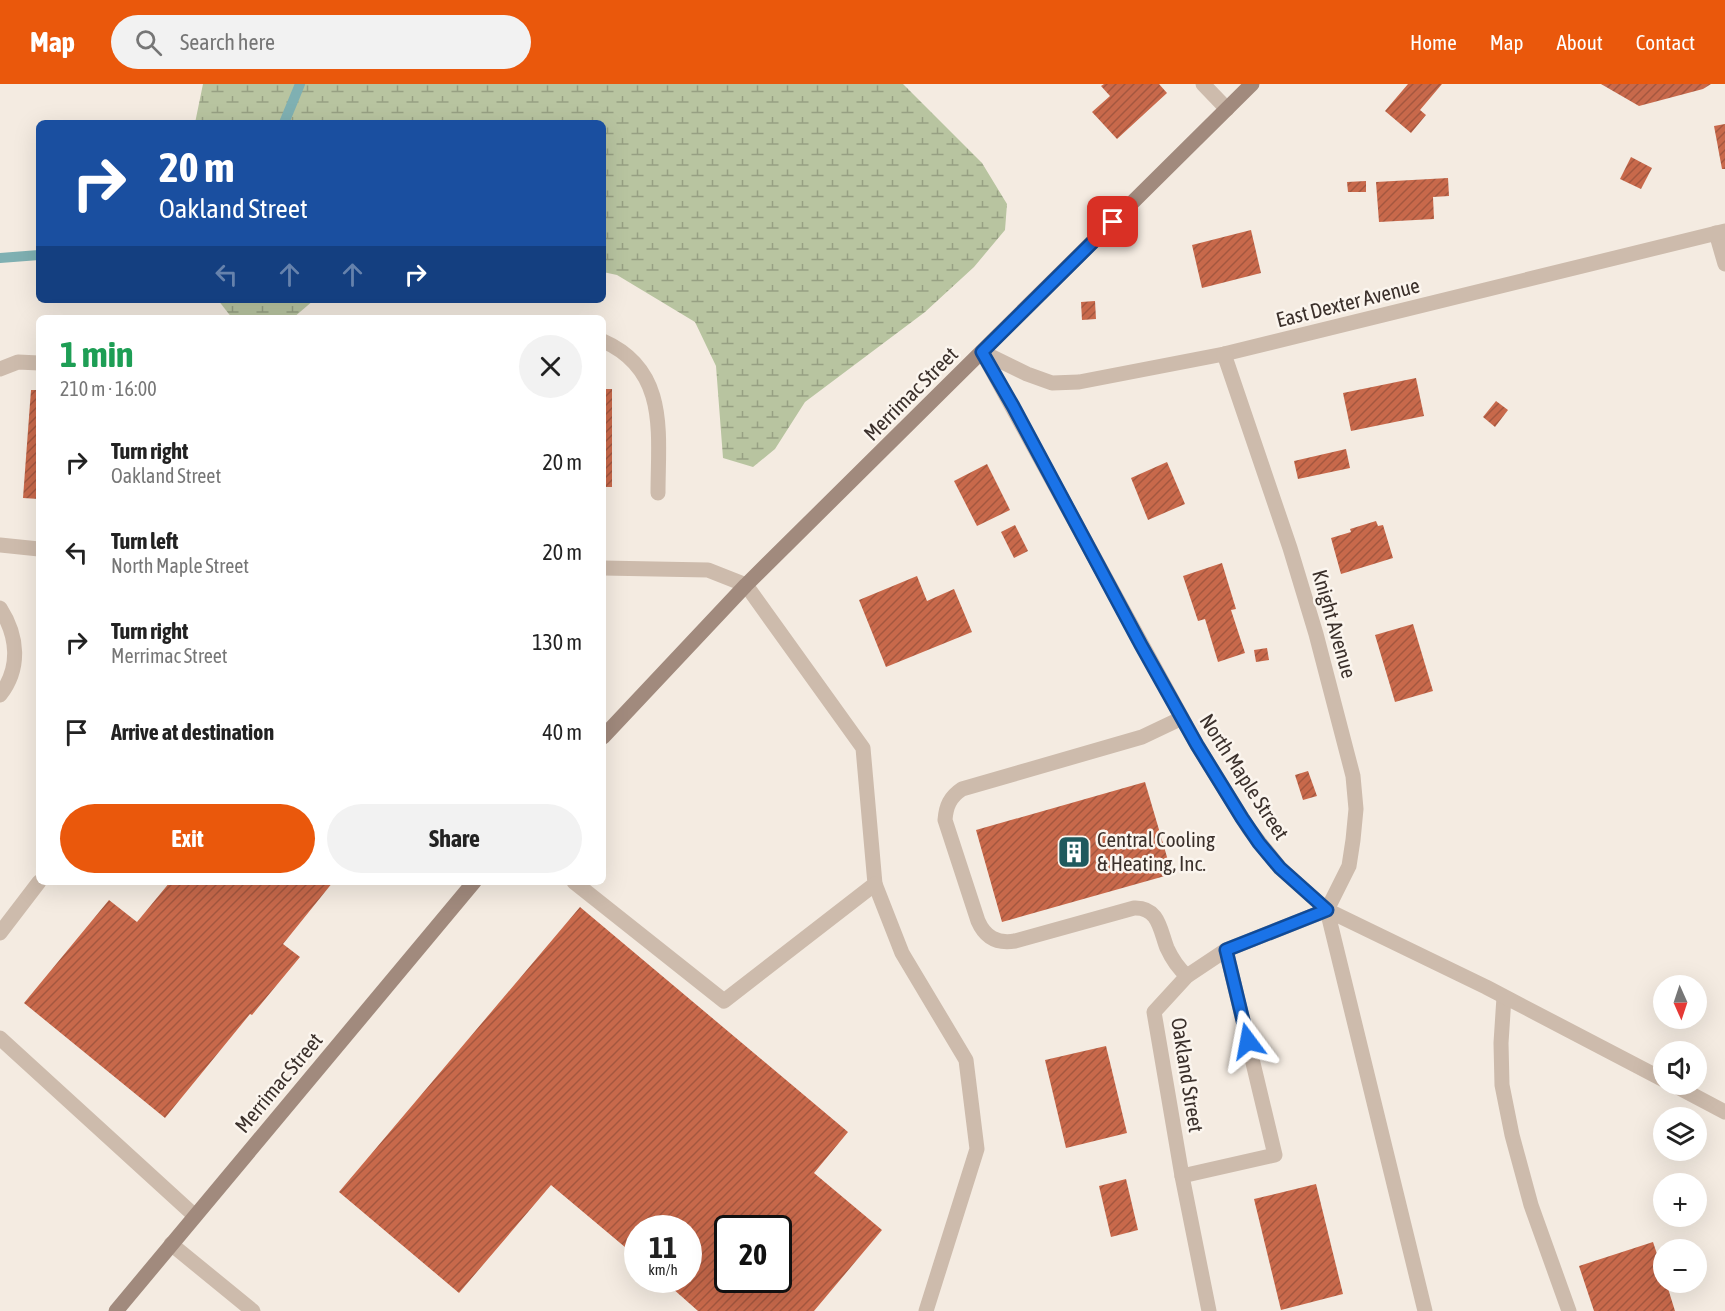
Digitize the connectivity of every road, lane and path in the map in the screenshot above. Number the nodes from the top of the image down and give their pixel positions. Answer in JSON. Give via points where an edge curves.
{"nodes":[{"id":1,"x":1203,"y":84,"type":"edge"},
{"id":2,"x":1252,"y":84,"type":"edge"},
{"id":3,"x":1227,"y":108,"type":"junction"},
{"id":4,"x":1721,"y":232,"type":"edge"},
{"id":5,"x":1725,"y":264,"type":"edge"},
{"id":6,"x":606,"y":343,"type":"edge"},
{"id":7,"x":982,"y":352,"type":"junction"},
{"id":8,"x":1224,"y":354,"type":"junction"},
{"id":9,"x":36,"y":363,"type":"edge"},
{"id":10,"x":0,"y":369,"type":"edge"},
{"id":11,"x":658,"y":494,"type":"dead end"},
{"id":12,"x":0,"y":545,"type":"edge"},
{"id":13,"x":36,"y":549,"type":"edge"},
{"id":14,"x":606,"y":568,"type":"edge"},
{"id":15,"x":746,"y":585,"type":"junction"},
{"id":16,"x":0,"y":608,"type":"edge"},
{"id":17,"x":0,"y":695,"type":"edge"},
{"id":18,"x":1182,"y":718,"type":"junction"},
{"id":19,"x":606,"y":734,"type":"edge"},
{"id":20,"x":876,"y":884,"type":"junction"},
{"id":21,"x":37,"y":885,"type":"edge"},
{"id":22,"x":471,"y":885,"type":"edge"},
{"id":23,"x":578,"y":885,"type":"edge"},
{"id":24,"x":1327,"y":910,"type":"junction"},
{"id":25,"x":0,"y":933,"type":"edge"},
{"id":26,"x":1226,"y":950,"type":"junction"},
{"id":27,"x":1187,"y":976,"type":"junction"},
{"id":28,"x":1504,"y":997,"type":"junction"},
{"id":29,"x":0,"y":1038,"type":"edge"},
{"id":30,"x":1653,"y":1074,"type":"edge"},
{"id":31,"x":1693,"y":1095,"type":"edge"},
{"id":32,"x":1725,"y":1112,"type":"edge"},
{"id":33,"x":1182,"y":1176,"type":"junction"},
{"id":34,"x":195,"y":1216,"type":"junction"},
{"id":35,"x":171,"y":1244,"type":"junction"},
{"id":36,"x":116,"y":1311,"type":"edge"},
{"id":37,"x":253,"y":1311,"type":"edge"},
{"id":38,"x":926,"y":1311,"type":"edge"},
{"id":39,"x":1209,"y":1311,"type":"edge"},
{"id":40,"x":1425,"y":1311,"type":"edge"},
{"id":41,"x":1569,"y":1311,"type":"edge"}],
"edges":[{"from":1,"to":3,"type":"street"},
{"from":2,"to":3,"type":"main road","name":"Merrimac Street"},
{"from":3,"to":7,"type":"main road","name":"Merrimac Street"},
{"from":4,"to":5,"type":"street"},
{"from":4,"to":8,"type":"street","name":"East Dexter Avenue"},
{"from":6,"to":11,"type":"street","via":[[633,361],[651,388],[658,421]]},
{"from":7,"to":8,"type":"street","name":"East Dexter Avenue","via":[[1027,374],[1065,384]]},
{"from":7,"to":15,"type":"main road","name":"Merrimac Street"},
{"from":7,"to":18,"type":"street","name":"North Maple Street"},
{"from":8,"to":24,"type":"street","name":"Knight Avenue","via":[[1310,612],[1353,776],[1356,809],[1349,866]]},
{"from":9,"to":10,"type":"street","via":[[18,362]]},
{"from":12,"to":13,"type":"street"},
{"from":14,"to":15,"type":"street","via":[[708,570]]},
{"from":15,"to":19,"type":"main road","name":"Merrimac Street"},
{"from":15,"to":20,"type":"street","via":[[863,748]]},
{"from":16,"to":17,"type":"street","via":[[11,626],[15,647],[13,667]]},
{"from":18,"to":24,"type":"street","name":"North Maple Street","via":[[1259,843]]},
{"from":18,"to":27,"type":"street","via":[[1142,737],[962,789],[949,802],[945,819],[978,921],[992,939],[1015,941],[1142,908],[1157,918],[1173,960]]},
{"from":20,"to":23,"type":"street","via":[[724,1001]]},
{"from":20,"to":38,"type":"street","via":[[902,953],[966,1060],[977,1149]]},
{"from":21,"to":25,"type":"street"},
{"from":22,"to":34,"type":"main road","name":"Merrimac Street"},
{"from":24,"to":26,"type":"street","name":"Oakland Street"},
{"from":24,"to":28,"type":"street","name":"North Maple Street"},
{"from":24,"to":40,"type":"street"},
{"from":26,"to":27,"type":"street","name":"Oakland Street"},
{"from":26,"to":33,"type":"street","via":[[1275,1155]]},
{"from":27,"to":33,"type":"street","name":"Oakland Street","via":[[1154,1012]]},
{"from":28,"to":30,"type":"street","name":"North Maple Street"},
{"from":28,"to":41,"type":"street","via":[[1501,1064],[1510,1126],[1531,1205]]},
{"from":29,"to":34,"type":"street"},
{"from":31,"to":32,"type":"street"},
{"from":33,"to":39,"type":"street","name":"Oakland Street"},
{"from":34,"to":35,"type":"main road","name":"Merrimac Street"},
{"from":35,"to":36,"type":"main road","name":"Merrimac Street"},
{"from":35,"to":37,"type":"street"}]}
